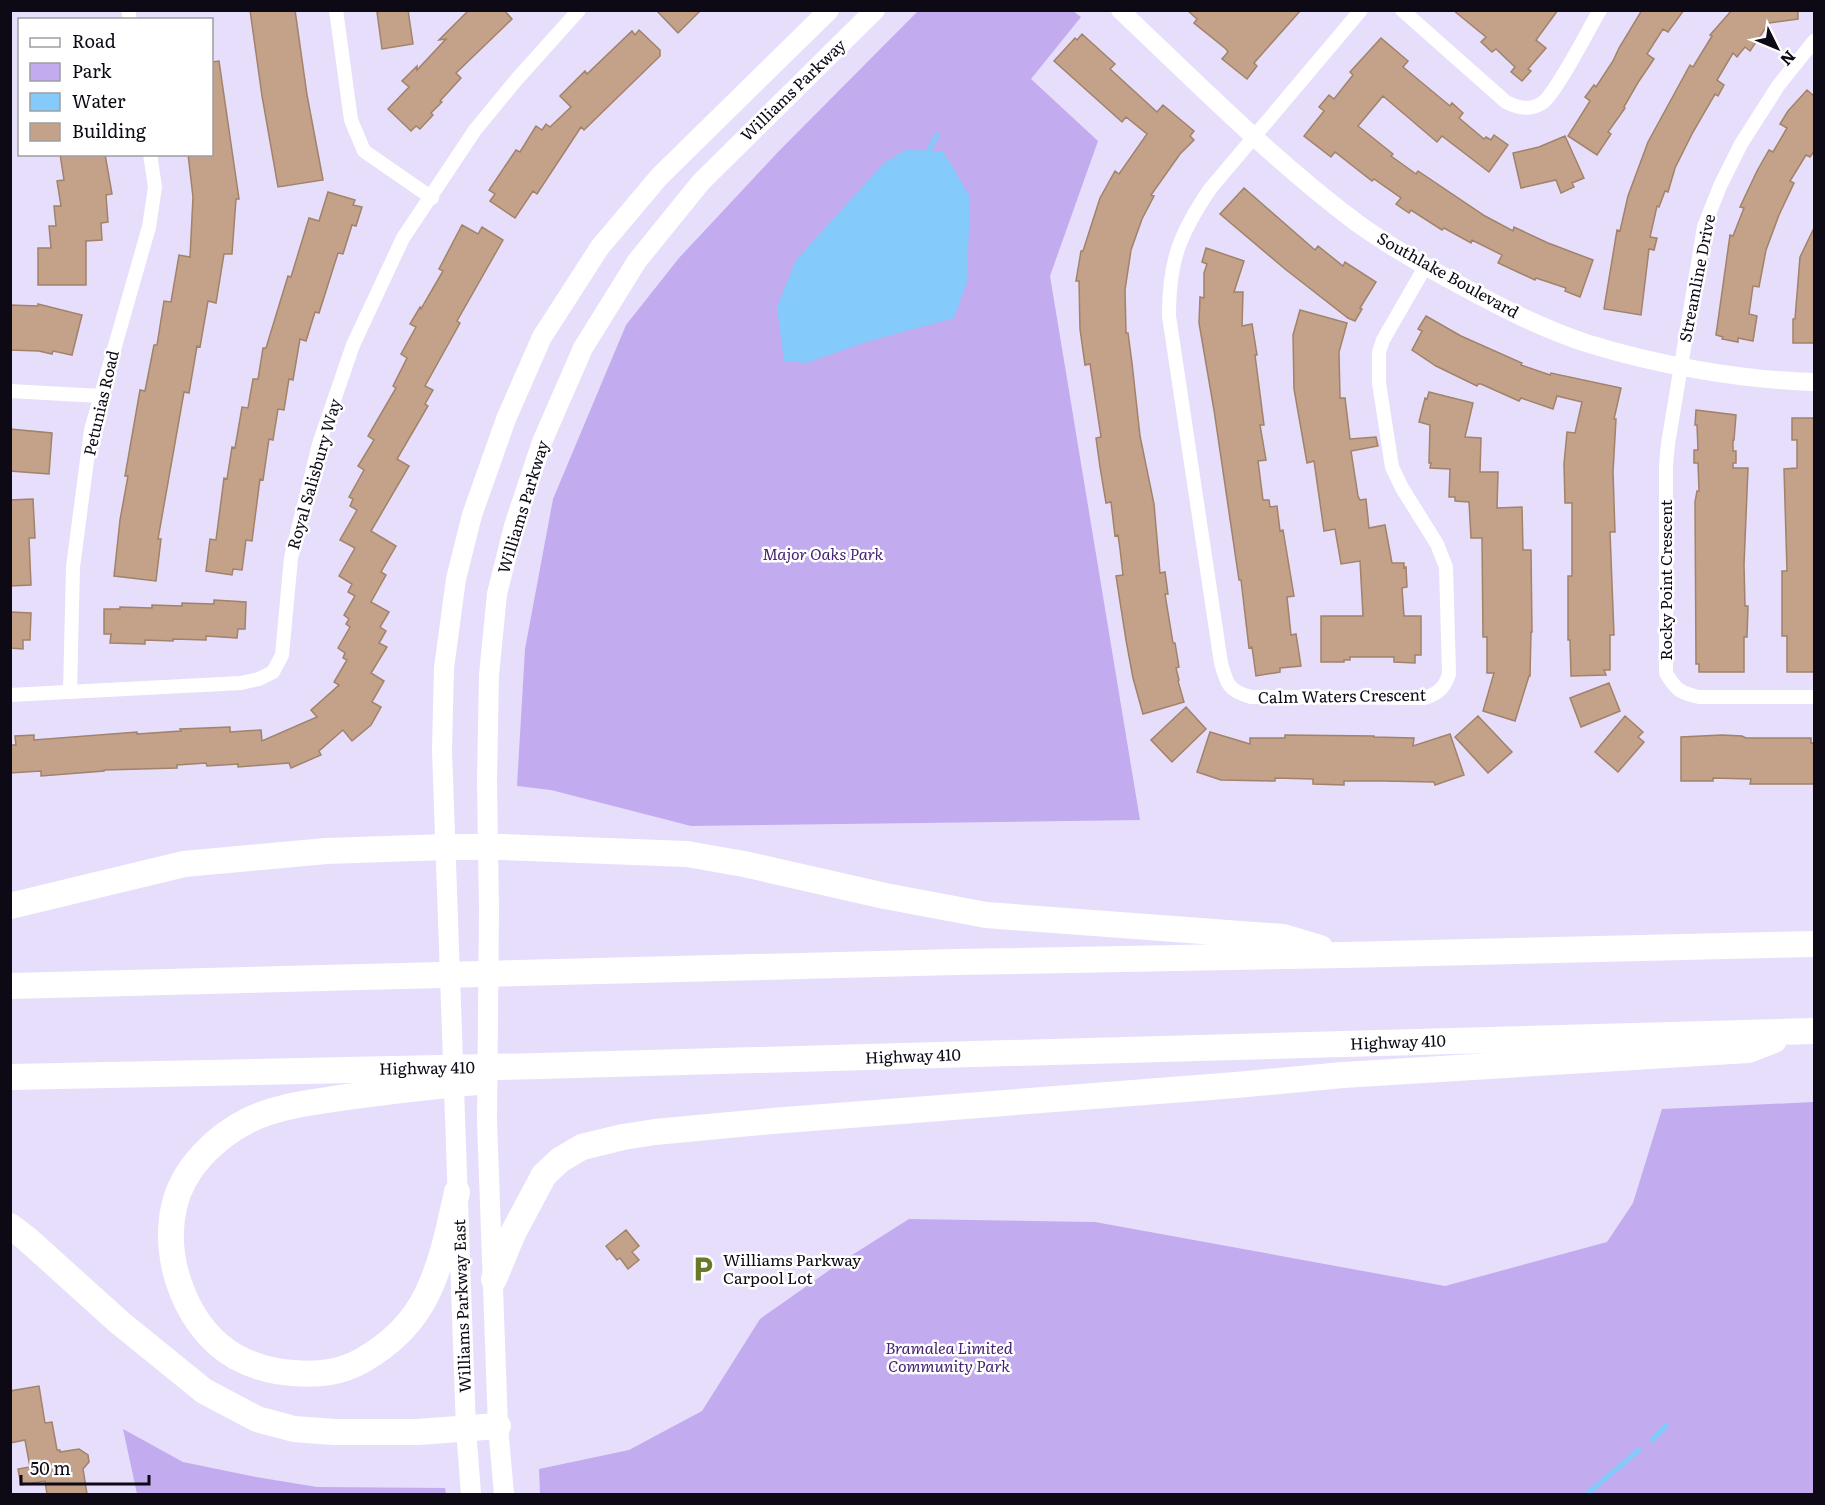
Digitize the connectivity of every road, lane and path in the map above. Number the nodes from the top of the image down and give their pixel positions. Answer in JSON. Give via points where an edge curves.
{"nodes":[{"id":1,"x":336,"y":10,"type":"edge"},
{"id":2,"x":579,"y":10,"type":"edge"},
{"id":3,"x":829,"y":10,"type":"edge"},
{"id":4,"x":875,"y":10,"type":"edge"},
{"id":5,"x":1120,"y":10,"type":"edge"},
{"id":6,"x":1361,"y":10,"type":"edge"},
{"id":7,"x":1402,"y":10,"type":"edge"},
{"id":8,"x":1600,"y":10,"type":"edge"},
{"id":9,"x":1815,"y":41,"type":"edge"},
{"id":10,"x":1254,"y":136,"type":"junction"},
{"id":11,"x":150,"y":156,"type":"edge"},
{"id":12,"x":432,"y":198,"type":"junction"},
{"id":13,"x":1425,"y":267,"type":"junction"},
{"id":14,"x":1680,"y":366,"type":"junction"},
{"id":15,"x":1815,"y":382,"type":"edge"},
{"id":16,"x":10,"y":391,"type":"edge"},
{"id":17,"x":100,"y":396,"type":"junction"},
{"id":18,"x":70,"y":692,"type":"junction"},
{"id":19,"x":10,"y":695,"type":"edge"},
{"id":20,"x":1815,"y":697,"type":"edge"},
{"id":21,"x":446,"y":847,"type":"junction"},
{"id":22,"x":488,"y":847,"type":"junction"},
{"id":23,"x":10,"y":906,"type":"edge"},
{"id":24,"x":1815,"y":944,"type":"edge"},
{"id":25,"x":1343,"y":956,"type":"junction"},
{"id":26,"x":10,"y":986,"type":"edge"},
{"id":27,"x":1807,"y":1031,"type":"edge"},
{"id":28,"x":540,"y":1066,"type":"junction"},
{"id":29,"x":10,"y":1077,"type":"edge"},
{"id":30,"x":455,"y":1118,"type":"joint"},
{"id":31,"x":487,"y":1120,"type":"joint"},
{"id":32,"x":457,"y":1192,"type":"junction"},
{"id":33,"x":10,"y":1226,"type":"edge"},
{"id":34,"x":494,"y":1279,"type":"junction"},
{"id":35,"x":498,"y":1426,"type":"junction"},
{"id":36,"x":466,"y":1429,"type":"junction"},
{"id":37,"x":471,"y":1494,"type":"edge"},
{"id":38,"x":504,"y":1494,"type":"edge"}],
"edges":[{"from":1,"to":12,"type":"street","via":[[351,120],[364,150]]},
{"from":2,"to":12,"type":"street","name":"Royal Salisbury Way","via":[[475,130]]},
{"from":3,"to":21,"type":"main road","name":"Williams Parkway","via":[[659,177],[600,248],[542,337],[506,419],[472,514],[456,579],[444,668]]},
{"from":4,"to":22,"type":"main road","name":"Williams Parkway","via":[[701,182],[637,261],[584,348],[542,442],[514,526],[497,594],[489,675]]},
{"from":5,"to":10,"type":"street","name":"Southlake Boulevard"},
{"from":6,"to":10,"type":"street"},
{"from":7,"to":8,"type":"street","via":[[1506,102],[1519,109],[1543,103]]},
{"from":9,"to":14,"type":"street","name":"Streamline Drive","via":[[1772,94],[1720,186],[1704,226]]},
{"from":10,"to":13,"type":"street","name":"Southlake Boulevard","via":[[1358,224]]},
{"from":10,"to":13,"type":"street","name":"Calm Waters Crescent","via":[[1194,213],[1181,238],[1169,289],[1169,316],[1221,663],[1227,682],[1236,693],[1251,697],[1425,698],[1446,683],[1446,567],[1392,466],[1378,382],[1383,340]]},
{"from":11,"to":17,"type":"street","name":"Petunias Road","via":[[155,187],[149,227]]},
{"from":12,"to":18,"type":"street","name":"Royal Salisbury Way","via":[[403,238],[384,276],[353,345],[319,444],[291,558],[282,656],[273,672],[241,683]]},
{"from":13,"to":14,"type":"street","name":"Southlake Boulevard","via":[[1538,324],[1587,343]]},
{"from":14,"to":15,"type":"street","name":"Southlake Boulevard"},
{"from":14,"to":20,"type":"street","name":"Rocky Point Crescent","via":[[1666,465],[1666,673],[1683,693],[1699,697]]},
{"from":16,"to":17,"type":"street"},
{"from":17,"to":18,"type":"street","name":"Petunias Road","via":[[73,567]]},
{"from":18,"to":19,"type":"street","name":"Royal Salisbury Way"},
{"from":21,"to":22,"type":"highway"},
{"from":21,"to":23,"type":"highway","via":[[184,864]]},
{"from":21,"to":30,"type":"main road","name":"Williams Parkway"},
{"from":22,"to":25,"type":"highway","via":[[687,854],[986,915],[1283,937]]},
{"from":22,"to":31,"type":"main road","name":"Williams Parkway"},
{"from":24,"to":25,"type":"highway"},
{"from":25,"to":26,"type":"highway"},
{"from":27,"to":28,"type":"highway","name":"Highway 410"},
{"from":27,"to":34,"type":"highway","via":[[1748,1050],[1343,1075],[655,1131],[582,1147],[560,1160],[544,1176]]},
{"from":28,"to":29,"type":"highway","name":"Highway 410"},
{"from":28,"to":32,"type":"highway","via":[[506,1078],[325,1100],[274,1110],[249,1120],[209,1148],[179,1191],[170,1242],[174,1270],[189,1307],[206,1330],[236,1357],[277,1372],[334,1372],[351,1367],[387,1345],[414,1315],[438,1268]]},
{"from":30,"to":32,"type":"main road","name":"Williams Parkway East"},
{"from":31,"to":34,"type":"main road","name":"Williams Parkway East"},
{"from":32,"to":36,"type":"main road","name":"Williams Parkway East"},
{"from":33,"to":36,"type":"highway","via":[[204,1391],[257,1419],[294,1429],[334,1432]]},
{"from":34,"to":35,"type":"main road","name":"Williams Parkway East"},
{"from":35,"to":36,"type":"highway"},
{"from":35,"to":38,"type":"main road","name":"Williams Parkway East"},
{"from":36,"to":37,"type":"main road","name":"Williams Parkway East"}]}
